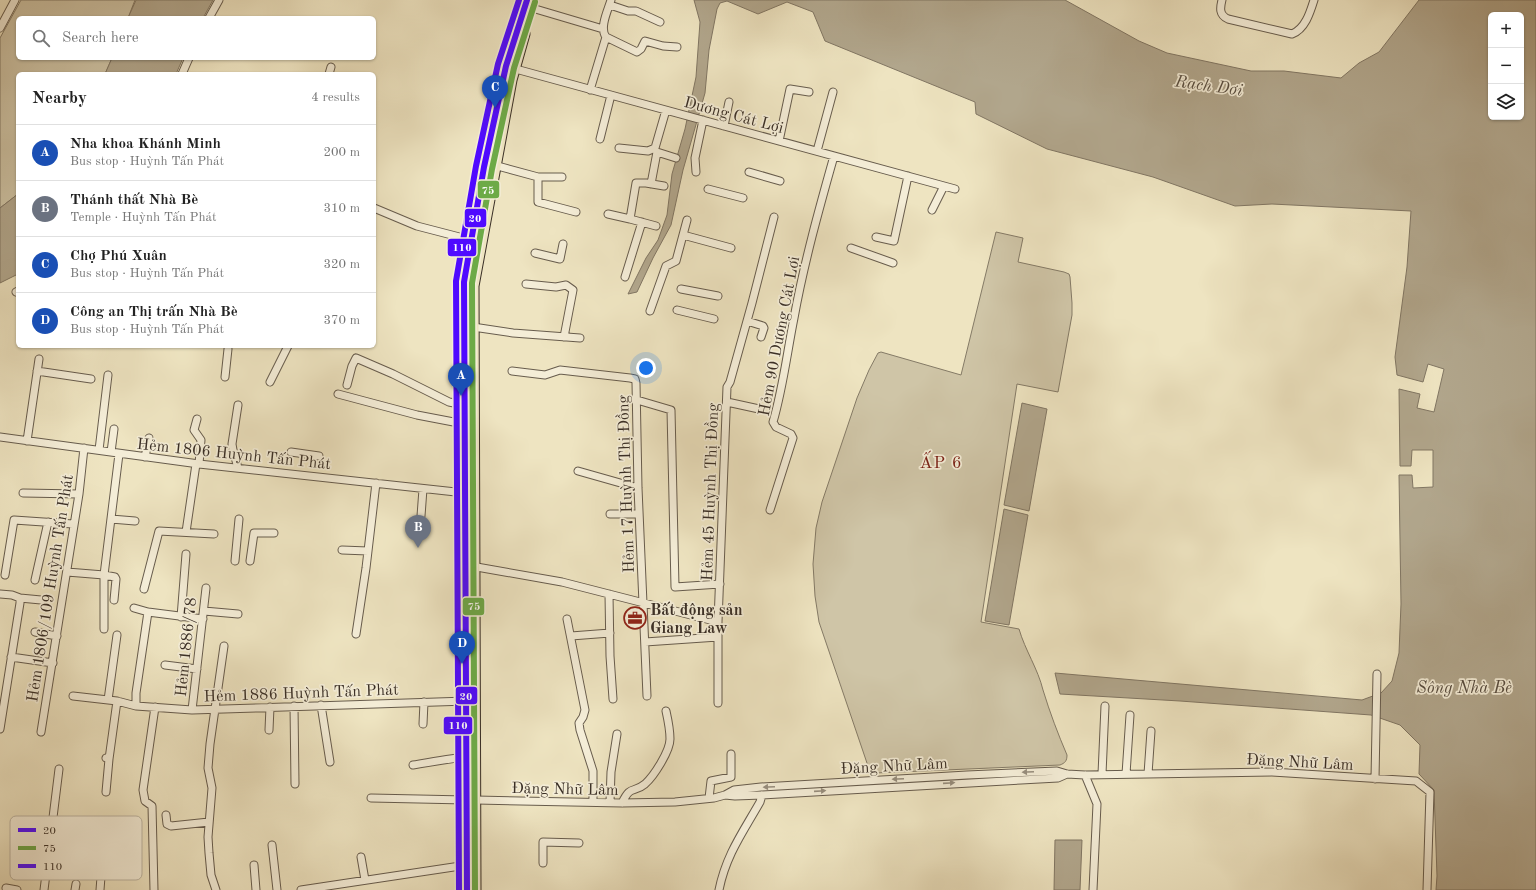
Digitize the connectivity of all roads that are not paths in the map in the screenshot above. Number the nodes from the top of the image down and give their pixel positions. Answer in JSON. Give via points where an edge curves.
{"nodes":[{"id":1,"x":15,"y":0,"type":"edge"},
{"id":2,"x":219,"y":0,"type":"edge"},
{"id":3,"x":1222,"y":0,"type":"edge"},
{"id":4,"x":1314,"y":0,"type":"edge"},
{"id":5,"x":528,"y":2,"type":"edge"},
{"id":6,"x":610,"y":2,"type":"edge"},
{"id":7,"x":210,"y":16,"type":"edge"},
{"id":8,"x":660,"y":22,"type":"dead end"},
{"id":9,"x":0,"y":28,"type":"edge"},
{"id":10,"x":604,"y":29,"type":"junction"},
{"id":11,"x":606,"y":37,"type":"junction"},
{"id":12,"x":677,"y":47,"type":"dead end"},
{"id":13,"x":188,"y":60,"type":"edge"},
{"id":14,"x":510,"y":67,"type":"junction"},
{"id":15,"x":183,"y":72,"type":"edge"},
{"id":16,"x":590,"y":90,"type":"junction"},
{"id":17,"x":809,"y":92,"type":"dead end"},
{"id":18,"x":833,"y":92,"type":"dead end"},
{"id":19,"x":611,"y":95,"type":"junction"},
{"id":20,"x":729,"y":102,"type":"dead end"},
{"id":21,"x":666,"y":110,"type":"junction"},
{"id":22,"x":702,"y":120,"type":"junction"},
{"id":23,"x":724,"y":126,"type":"junction"},
{"id":24,"x":600,"y":140,"type":"dead end"},
{"id":25,"x":780,"y":141,"type":"junction"},
{"id":26,"x":619,"y":148,"type":"dead end"},
{"id":27,"x":817,"y":151,"type":"junction"},
{"id":28,"x":834,"y":156,"type":"junction"},
{"id":29,"x":676,"y":158,"type":"dead end"},
{"id":30,"x":494,"y":165,"type":"junction"},
{"id":31,"x":696,"y":172,"type":"dead end"},
{"id":32,"x":749,"y":172,"type":"dead end"},
{"id":33,"x":908,"y":176,"type":"junction"},
{"id":34,"x":538,"y":177,"type":"junction"},
{"id":35,"x":562,"y":177,"type":"dead end"},
{"id":36,"x":780,"y":181,"type":"dead end"},
{"id":37,"x":651,"y":184,"type":"junction"},
{"id":38,"x":664,"y":186,"type":"dead end"},
{"id":39,"x":944,"y":186,"type":"junction"},
{"id":40,"x":708,"y":189,"type":"dead end"},
{"id":41,"x":955,"y":189,"type":"dead end"},
{"id":42,"x":743,"y":198,"type":"dead end"},
{"id":43,"x":376,"y":209,"type":"edge"},
{"id":44,"x":932,"y":210,"type":"dead end"},
{"id":45,"x":576,"y":212,"type":"dead end"},
{"id":46,"x":608,"y":214,"type":"dead end"},
{"id":47,"x":774,"y":217,"type":"dead end"},
{"id":48,"x":630,"y":219,"type":"junction"},
{"id":49,"x":687,"y":220,"type":"dead end"},
{"id":50,"x":642,"y":222,"type":"junction"},
{"id":51,"x":656,"y":226,"type":"dead end"},
{"id":52,"x":683,"y":235,"type":"junction"},
{"id":53,"x":876,"y":237,"type":"dead end"},
{"id":54,"x":475,"y":241,"type":"junction"},
{"id":55,"x":563,"y":244,"type":"dead end"},
{"id":56,"x":731,"y":248,"type":"dead end"},
{"id":57,"x":851,"y":248,"type":"dead end"},
{"id":58,"x":535,"y":254,"type":"dead end"},
{"id":59,"x":893,"y":263,"type":"dead end"},
{"id":60,"x":625,"y":277,"type":"dead end"},
{"id":61,"x":526,"y":284,"type":"dead end"},
{"id":62,"x":681,"y":289,"type":"dead end"},
{"id":63,"x":718,"y":296,"type":"dead end"},
{"id":64,"x":678,"y":310,"type":"dead end"},
{"id":65,"x":650,"y":311,"type":"dead end"},
{"id":66,"x":714,"y":319,"type":"dead end"},
{"id":67,"x":747,"y":321,"type":"junction"},
{"id":68,"x":473,"y":327,"type":"junction"},
{"id":69,"x":564,"y":337,"type":"junction"},
{"id":70,"x":761,"y":337,"type":"dead end"},
{"id":71,"x":580,"y":338,"type":"dead end"},
{"id":72,"x":226,"y":348,"type":"edge"},
{"id":73,"x":287,"y":348,"type":"edge"},
{"id":74,"x":39,"y":359,"type":"dead end"},
{"id":75,"x":37,"y":371,"type":"junction"},
{"id":76,"x":512,"y":371,"type":"dead end"},
{"id":77,"x":108,"y":375,"type":"dead end"},
{"id":78,"x":225,"y":377,"type":"dead end"},
{"id":79,"x":91,"y":379,"type":"dead end"},
{"id":80,"x":270,"y":382,"type":"dead end"},
{"id":81,"x":347,"y":386,"type":"dead end"},
{"id":82,"x":338,"y":394,"type":"dead end"},
{"id":83,"x":637,"y":400,"type":"junction"},
{"id":84,"x":727,"y":402,"type":"junction"},
{"id":85,"x":238,"y":405,"type":"dead end"},
{"id":86,"x":464,"y":405,"type":"junction"},
{"id":87,"x":759,"y":409,"type":"dead end"},
{"id":88,"x":197,"y":419,"type":"dead end"},
{"id":89,"x":464,"y":424,"type":"junction"},
{"id":90,"x":114,"y":429,"type":"dead end"},
{"id":91,"x":0,"y":437,"type":"edge"},
{"id":92,"x":149,"y":438,"type":"dead end"},
{"id":93,"x":27,"y":440,"type":"junction"},
{"id":94,"x":84,"y":448,"type":"junction"},
{"id":95,"x":99,"y":450,"type":"junction"},
{"id":96,"x":111,"y":452,"type":"junction"},
{"id":97,"x":291,"y":452,"type":"dead end"},
{"id":98,"x":119,"y":454,"type":"junction"},
{"id":99,"x":319,"y":456,"type":"dead end"},
{"id":100,"x":146,"y":457,"type":"junction"},
{"id":101,"x":198,"y":464,"type":"junction"},
{"id":102,"x":238,"y":468,"type":"junction"},
{"id":103,"x":578,"y":471,"type":"dead end"},
{"id":104,"x":376,"y":483,"type":"junction"},
{"id":105,"x":638,"y":488,"type":"junction"},
{"id":106,"x":423,"y":489,"type":"junction"},
{"id":107,"x":23,"y":493,"type":"dead end"},
{"id":108,"x":465,"y":493,"type":"junction"},
{"id":109,"x":79,"y":494,"type":"junction"},
{"id":110,"x":770,"y":510,"type":"dead end"},
{"id":111,"x":610,"y":514,"type":"dead end"},
{"id":112,"x":639,"y":514,"type":"junction"},
{"id":113,"x":421,"y":516,"type":"dead end"},
{"id":114,"x":111,"y":519,"type":"junction"},
{"id":115,"x":239,"y":519,"type":"dead end"},
{"id":116,"x":135,"y":521,"type":"dead end"},
{"id":117,"x":48,"y":522,"type":"junction"},
{"id":118,"x":73,"y":524,"type":"junction"},
{"id":119,"x":186,"y":532,"type":"junction"},
{"id":120,"x":274,"y":532,"type":"dead end"},
{"id":121,"x":214,"y":534,"type":"dead end"},
{"id":122,"x":342,"y":550,"type":"dead end"},
{"id":123,"x":368,"y":551,"type":"junction"},
{"id":124,"x":186,"y":554,"type":"dead end"},
{"id":125,"x":235,"y":561,"type":"dead end"},
{"id":126,"x":250,"y":561,"type":"dead end"},
{"id":127,"x":470,"y":566,"type":"junction"},
{"id":128,"x":67,"y":572,"type":"junction"},
{"id":129,"x":5,"y":575,"type":"dead end"},
{"id":130,"x":104,"y":576,"type":"junction"},
{"id":131,"x":35,"y":580,"type":"dead end"},
{"id":132,"x":720,"y":584,"type":"junction"},
{"id":133,"x":206,"y":588,"type":"dead end"},
{"id":134,"x":144,"y":589,"type":"dead end"},
{"id":135,"x":0,"y":594,"type":"edge"},
{"id":136,"x":609,"y":594,"type":"junction"},
{"id":137,"x":20,"y":600,"type":"junction"},
{"id":138,"x":41,"y":600,"type":"dead end"},
{"id":139,"x":114,"y":600,"type":"dead end"},
{"id":140,"x":643,"y":602,"type":"junction"},
{"id":141,"x":134,"y":608,"type":"dead end"},
{"id":142,"x":204,"y":611,"type":"junction"},
{"id":143,"x":148,"y":612,"type":"junction"},
{"id":144,"x":238,"y":614,"type":"dead end"},
{"id":145,"x":181,"y":617,"type":"junction"},
{"id":146,"x":567,"y":619,"type":"dead end"},
{"id":147,"x":203,"y":620,"type":"junction"},
{"id":148,"x":718,"y":622,"type":"junction"},
{"id":149,"x":104,"y":629,"type":"dead end"},
{"id":150,"x":35,"y":632,"type":"dead end"},
{"id":151,"x":610,"y":633,"type":"junction"},
{"id":152,"x":356,"y":634,"type":"dead end"},
{"id":153,"x":117,"y":635,"type":"dead end"},
{"id":154,"x":57,"y":636,"type":"junction"},
{"id":155,"x":571,"y":636,"type":"junction"},
{"id":156,"x":718,"y":637,"type":"junction"},
{"id":157,"x":645,"y":642,"type":"junction"},
{"id":158,"x":224,"y":646,"type":"dead end"},
{"id":159,"x":11,"y":657,"type":"junction"},
{"id":160,"x":53,"y":663,"type":"junction"},
{"id":161,"x":165,"y":665,"type":"dead end"},
{"id":162,"x":197,"y":669,"type":"junction"},
{"id":163,"x":1377,"y":674,"type":"dead end"},
{"id":164,"x":4,"y":679,"type":"edge"},
{"id":165,"x":73,"y":696,"type":"dead end"},
{"id":166,"x":647,"y":696,"type":"dead end"},
{"id":167,"x":613,"y":699,"type":"dead end"},
{"id":168,"x":108,"y":700,"type":"junction"},
{"id":169,"x":117,"y":701,"type":"junction"},
{"id":170,"x":467,"y":701,"type":"junction"},
{"id":171,"x":424,"y":702,"type":"junction"},
{"id":172,"x":718,"y":703,"type":"dead end"},
{"id":173,"x":321,"y":705,"type":"junction"},
{"id":174,"x":136,"y":706,"type":"junction"},
{"id":175,"x":294,"y":706,"type":"junction"},
{"id":176,"x":1105,"y":706,"type":"dead end"},
{"id":177,"x":155,"y":707,"type":"junction"},
{"id":178,"x":270,"y":707,"type":"junction"},
{"id":179,"x":216,"y":709,"type":"junction"},
{"id":180,"x":192,"y":710,"type":"junction"},
{"id":181,"x":1,"y":711,"type":"edge"},
{"id":182,"x":666,"y":711,"type":"dead end"},
{"id":183,"x":1130,"y":715,"type":"dead end"},
{"id":184,"x":423,"y":724,"type":"dead end"},
{"id":185,"x":0,"y":729,"type":"edge"},
{"id":186,"x":269,"y":730,"type":"dead end"},
{"id":187,"x":1151,"y":731,"type":"dead end"},
{"id":188,"x":41,"y":732,"type":"dead end"},
{"id":189,"x":617,"y":734,"type":"dead end"},
{"id":190,"x":731,"y":754,"type":"dead end"},
{"id":191,"x":466,"y":757,"type":"junction"},
{"id":192,"x":330,"y":762,"type":"dead end"},
{"id":193,"x":413,"y":765,"type":"dead end"},
{"id":194,"x":59,"y":769,"type":"dead end"},
{"id":195,"x":1067,"y":774,"type":"junction"},
{"id":196,"x":1102,"y":774,"type":"junction"},
{"id":197,"x":1126,"y":774,"type":"junction"},
{"id":198,"x":1148,"y":774,"type":"junction"},
{"id":199,"x":1085,"y":775,"type":"junction"},
{"id":200,"x":1375,"y":779,"type":"junction"},
{"id":201,"x":295,"y":784,"type":"dead end"},
{"id":202,"x":106,"y":792,"type":"dead end"},
{"id":203,"x":725,"y":795,"type":"junction"},
{"id":204,"x":762,"y":795,"type":"junction"},
{"id":205,"x":371,"y":798,"type":"dead end"},
{"id":206,"x":709,"y":798,"type":"junction"},
{"id":207,"x":471,"y":800,"type":"junction"},
{"id":208,"x":593,"y":802,"type":"junction"},
{"id":209,"x":610,"y":802,"type":"junction"},
{"id":210,"x":622,"y":803,"type":"junction"},
{"id":211,"x":166,"y":815,"type":"dead end"},
{"id":212,"x":53,"y":816,"type":"edge"},
{"id":213,"x":209,"y":822,"type":"junction"},
{"id":214,"x":579,"y":843,"type":"dead end"},
{"id":215,"x":272,"y":845,"type":"dead end"},
{"id":216,"x":361,"y":857,"type":"dead end"},
{"id":217,"x":543,"y":864,"type":"dead end"},
{"id":218,"x":254,"y":865,"type":"dead end"},
{"id":219,"x":467,"y":865,"type":"junction"},
{"id":220,"x":45,"y":880,"type":"edge"},
{"id":221,"x":101,"y":880,"type":"edge"},
{"id":222,"x":365,"y":880,"type":"junction"},
{"id":223,"x":6,"y":888,"type":"dead end"},
{"id":224,"x":17,"y":890,"type":"edge"},
{"id":225,"x":44,"y":890,"type":"edge"},
{"id":226,"x":100,"y":890,"type":"edge"},
{"id":227,"x":154,"y":890,"type":"edge"},
{"id":228,"x":216,"y":890,"type":"edge"},
{"id":229,"x":256,"y":890,"type":"edge"},
{"id":230,"x":277,"y":890,"type":"edge"},
{"id":231,"x":305,"y":890,"type":"edge"},
{"id":232,"x":467,"y":890,"type":"edge"},
{"id":233,"x":476,"y":890,"type":"edge"},
{"id":234,"x":719,"y":890,"type":"edge"},
{"id":235,"x":1093,"y":890,"type":"edge"},
{"id":236,"x":1427,"y":890,"type":"edge"}],
"edges":[{"from":1,"to":9,"type":"street"},
{"from":2,"to":7,"type":"street"},
{"from":3,"to":4,"type":"street","via":[[1221,13],[1228,19],[1292,34],[1298,32],[1303,25]]},
{"from":5,"to":10,"type":"street"},
{"from":5,"to":14,"type":"main road"},
{"from":6,"to":8,"type":"street"},
{"from":6,"to":10,"type":"street"},
{"from":10,"to":11,"type":"street"},
{"from":11,"to":12,"type":"street","via":[[637,52],[645,41]]},
{"from":11,"to":16,"type":"street"},
{"from":13,"to":15,"type":"street"},
{"from":14,"to":16,"type":"street","name":"Dương Cát Lợi"},
{"from":14,"to":30,"type":"main road"},
{"from":14,"to":54,"type":"main road","via":[[484,167]]},
{"from":16,"to":19,"type":"street","name":"Dương Cát Lợi"},
{"from":17,"to":25,"type":"street","via":[[790,89]]},
{"from":18,"to":27,"type":"street"},
{"from":19,"to":21,"type":"street","name":"Dương Cát Lợi"},
{"from":19,"to":24,"type":"street"},
{"from":20,"to":23,"type":"street"},
{"from":21,"to":22,"type":"street","name":"Dương Cát Lợi"},
{"from":21,"to":26,"type":"street","via":[[655,148],[648,151]]},
{"from":22,"to":23,"type":"street","name":"Dương Cát Lợi"},
{"from":22,"to":31,"type":"street","via":[[694,158]]},
{"from":23,"to":25,"type":"street","name":"Dương Cát Lợi"},
{"from":25,"to":27,"type":"street","name":"Dương Cát Lợi"},
{"from":27,"to":28,"type":"street","name":"Dương Cát Lợi"},
{"from":28,"to":33,"type":"street","name":"Dương Cát Lợi"},
{"from":28,"to":110,"type":"street","name":"Hẻm 90 Dương Cát Lợi","via":[[807,256],[773,422],[776,427],[791,434],[793,438]]},
{"from":29,"to":37,"type":"street","via":[[657,152]]},
{"from":30,"to":34,"type":"street"},
{"from":30,"to":54,"type":"main road"},
{"from":32,"to":36,"type":"street"},
{"from":33,"to":39,"type":"street","name":"Dương Cát Lợi"},
{"from":33,"to":53,"type":"street","via":[[894,241]]},
{"from":34,"to":35,"type":"street"},
{"from":34,"to":45,"type":"street","via":[[538,202]]},
{"from":37,"to":38,"type":"street"},
{"from":37,"to":48,"type":"street","via":[[636,183]]},
{"from":39,"to":41,"type":"street","name":"Dương Cát Lợi"},
{"from":39,"to":44,"type":"street"},
{"from":40,"to":42,"type":"street"},
{"from":43,"to":54,"type":"street","via":[[417,226]]},
{"from":46,"to":48,"type":"street"},
{"from":47,"to":67,"type":"street"},
{"from":48,"to":50,"type":"street"},
{"from":49,"to":52,"type":"street"},
{"from":50,"to":51,"type":"street"},
{"from":50,"to":60,"type":"street"},
{"from":52,"to":56,"type":"street"},
{"from":52,"to":65,"type":"street","via":[[676,261],[666,266]]},
{"from":54,"to":68,"type":"main road"},
{"from":54,"to":86,"type":"main road","via":[[464,282]]},
{"from":55,"to":58,"type":"street","via":[[560,258]]},
{"from":57,"to":59,"type":"street"},
{"from":61,"to":69,"type":"street","via":[[556,287],[566,285],[573,290]]},
{"from":62,"to":63,"type":"street"},
{"from":64,"to":66,"type":"street"},
{"from":67,"to":70,"type":"street","via":[[763,326]]},
{"from":67,"to":84,"type":"street","name":"Hẻm 45 Huỳnh Thị Đồng","via":[[726,388]]},
{"from":68,"to":69,"type":"street"},
{"from":68,"to":127,"type":"main road"},
{"from":69,"to":71,"type":"street"},
{"from":72,"to":78,"type":"street"},
{"from":73,"to":80,"type":"street"},
{"from":74,"to":75,"type":"street"},
{"from":75,"to":79,"type":"street"},
{"from":75,"to":93,"type":"street"},
{"from":76,"to":83,"type":"street","name":"Hẻm 17 Huỳnh Thị Đồng","via":[[545,375],[560,370],[635,379]]},
{"from":77,"to":95,"type":"street"},
{"from":81,"to":86,"type":"street","via":[[356,358],[449,402]]},
{"from":82,"to":89,"type":"street"},
{"from":83,"to":105,"type":"street","name":"Hẻm 17 Huỳnh Thị Đồng"},
{"from":83,"to":132,"type":"street","via":[[671,410],[675,588]]},
{"from":84,"to":87,"type":"street"},
{"from":84,"to":132,"type":"street","name":"Hẻm 45 Huỳnh Thị Đồng"},
{"from":85,"to":102,"type":"street","via":[[232,444]]},
{"from":86,"to":89,"type":"main road"},
{"from":88,"to":101,"type":"street","via":[[194,430],[201,440]]},
{"from":89,"to":108,"type":"main road"},
{"from":90,"to":96,"type":"street"},
{"from":91,"to":93,"type":"street","name":"Hẻm 1806 Huỳnh Tấn Phát"},
{"from":92,"to":100,"type":"street"},
{"from":93,"to":94,"type":"street","name":"Hẻm 1806 Huỳnh Tấn Phát"},
{"from":94,"to":95,"type":"street","name":"Hẻm 1806 Huỳnh Tấn Phát"},
{"from":94,"to":109,"type":"street","name":"Hẻm 1806/109 Huỳnh Tấn Phát"},
{"from":95,"to":96,"type":"street","name":"Hẻm 1806 Huỳnh Tấn Phát"},
{"from":96,"to":98,"type":"street","name":"Hẻm 1806 Huỳnh Tấn Phát"},
{"from":97,"to":99,"type":"street"},
{"from":98,"to":100,"type":"street","name":"Hẻm 1806 Huỳnh Tấn Phát"},
{"from":98,"to":114,"type":"street"},
{"from":100,"to":101,"type":"street","name":"Hẻm 1806 Huỳnh Tấn Phát"},
{"from":101,"to":102,"type":"street","name":"Hẻm 1806 Huỳnh Tấn Phát"},
{"from":101,"to":119,"type":"street"},
{"from":102,"to":104,"type":"street","name":"Hẻm 1806 Huỳnh Tấn Phát"},
{"from":103,"to":105,"type":"street"},
{"from":104,"to":106,"type":"street","name":"Hẻm 1806 Huỳnh Tấn Phát"},
{"from":104,"to":123,"type":"street"},
{"from":105,"to":112,"type":"street","name":"Hẻm 17 Huỳnh Thị Đồng"},
{"from":106,"to":108,"type":"street","name":"Hẻm 1806 Huỳnh Tấn Phát"},
{"from":106,"to":113,"type":"street"},
{"from":107,"to":109,"type":"street"},
{"from":108,"to":127,"type":"main road"},
{"from":109,"to":118,"type":"street","name":"Hẻm 1806/109 Huỳnh Tấn Phát"},
{"from":111,"to":112,"type":"street"},
{"from":112,"to":140,"type":"street","name":"Hẻm 17 Huỳnh Thị Đồng"},
{"from":114,"to":116,"type":"street"},
{"from":114,"to":130,"type":"street"},
{"from":115,"to":125,"type":"street"},
{"from":117,"to":118,"type":"street"},
{"from":117,"to":129,"type":"street","via":[[14,520]]},
{"from":117,"to":131,"type":"street"},
{"from":118,"to":128,"type":"street","name":"Hẻm 1806/109 Huỳnh Tấn Phát"},
{"from":119,"to":121,"type":"street"},
{"from":119,"to":134,"type":"street","via":[[158,532]]},
{"from":120,"to":126,"type":"street","via":[[254,533]]},
{"from":122,"to":123,"type":"street"},
{"from":123,"to":152,"type":"street"},
{"from":124,"to":145,"type":"street"},
{"from":127,"to":136,"type":"street","via":[[562,582]]},
{"from":127,"to":170,"type":"main road"},
{"from":127,"to":207,"type":"main road"},
{"from":128,"to":130,"type":"street"},
{"from":128,"to":154,"type":"street","name":"Hẻm 1806/109 Huỳnh Tấn Phát"},
{"from":130,"to":139,"type":"street","via":[[116,579]]},
{"from":130,"to":149,"type":"street"},
{"from":132,"to":148,"type":"street","name":"Hẻm 45 Huỳnh Thị Đồng"},
{"from":133,"to":142,"type":"street","name":"Hẻm 1886/78"},
{"from":135,"to":137,"type":"street","via":[[12,595]]},
{"from":136,"to":140,"type":"street"},
{"from":136,"to":151,"type":"street"},
{"from":137,"to":138,"type":"street"},
{"from":137,"to":159,"type":"street"},
{"from":140,"to":148,"type":"street"},
{"from":140,"to":157,"type":"street","name":"Hẻm 17 Huỳnh Thị Đồng"},
{"from":141,"to":143,"type":"street"},
{"from":142,"to":144,"type":"street"},
{"from":142,"to":147,"type":"street","name":"Hẻm 1886/78"},
{"from":143,"to":145,"type":"street"},
{"from":143,"to":174,"type":"street"},
{"from":145,"to":147,"type":"street"},
{"from":146,"to":155,"type":"street"},
{"from":147,"to":162,"type":"street","name":"Hẻm 1886/78"},
{"from":148,"to":156,"type":"street","name":"Hẻm 45 Huỳnh Thị Đồng"},
{"from":150,"to":154,"type":"street"},
{"from":151,"to":155,"type":"street"},
{"from":151,"to":167,"type":"street"},
{"from":153,"to":168,"type":"street"},
{"from":154,"to":160,"type":"street","name":"Hẻm 1806/109 Huỳnh Tấn Phát"},
{"from":155,"to":208,"type":"street","via":[[585,710],[579,723],[593,771]]},
{"from":156,"to":157,"type":"street"},
{"from":156,"to":172,"type":"street","name":"Hẻm 45 Huỳnh Thị Đồng"},
{"from":157,"to":166,"type":"street","name":"Hẻm 17 Huỳnh Thị Đồng"},
{"from":158,"to":179,"type":"street"},
{"from":159,"to":160,"type":"street"},
{"from":159,"to":164,"type":"street"},
{"from":160,"to":188,"type":"street","name":"Hẻm 1806/109 Huỳnh Tấn Phát"},
{"from":161,"to":162,"type":"street"},
{"from":162,"to":180,"type":"street","name":"Hẻm 1886/78"},
{"from":163,"to":200,"type":"street"},
{"from":164,"to":181,"type":"street"},
{"from":165,"to":168,"type":"street","name":"Hẻm 1886 Huỳnh Tấn Phát"},
{"from":168,"to":169,"type":"street","name":"Hẻm 1886 Huỳnh Tấn Phát"},
{"from":169,"to":174,"type":"street","name":"Hẻm 1886 Huỳnh Tấn Phát"},
{"from":169,"to":202,"type":"street","via":[[108,758]]},
{"from":170,"to":171,"type":"street","name":"Hẻm 1886 Huỳnh Tấn Phát"},
{"from":170,"to":191,"type":"main road"},
{"from":171,"to":173,"type":"street","name":"Hẻm 1886 Huỳnh Tấn Phát"},
{"from":171,"to":184,"type":"street"},
{"from":173,"to":175,"type":"street","name":"Hẻm 1886 Huỳnh Tấn Phát"},
{"from":173,"to":192,"type":"street"},
{"from":174,"to":177,"type":"street","name":"Hẻm 1886 Huỳnh Tấn Phát"},
{"from":175,"to":178,"type":"street","name":"Hẻm 1886 Huỳnh Tấn Phát"},
{"from":175,"to":201,"type":"street"},
{"from":176,"to":196,"type":"street"},
{"from":177,"to":180,"type":"street","name":"Hẻm 1886 Huỳnh Tấn Phát"},
{"from":177,"to":227,"type":"street","via":[[143,790],[144,801],[152,806]]},
{"from":178,"to":179,"type":"street","name":"Hẻm 1886 Huỳnh Tấn Phát"},
{"from":178,"to":186,"type":"street"},
{"from":179,"to":180,"type":"street","name":"Hẻm 1886 Huỳnh Tấn Phát"},
{"from":179,"to":213,"type":"street","via":[[208,768],[212,788]]},
{"from":181,"to":185,"type":"street"},
{"from":182,"to":210,"type":"street","via":[[670,739],[665,755],[652,778],[644,785],[628,792]]},
{"from":183,"to":197,"type":"street"},
{"from":187,"to":198,"type":"street"},
{"from":189,"to":209,"type":"street","via":[[611,772]]},
{"from":190,"to":206,"type":"street","via":[[731,776],[711,781]]},
{"from":191,"to":193,"type":"street"},
{"from":191,"to":207,"type":"main road"},
{"from":194,"to":212,"type":"street"},
{"from":195,"to":199,"type":"street","name":"Đặng Nhữ Lâm"},
{"from":195,"to":203,"type":"street","name":"Đặng Nhữ Lâm","one_way":true,"via":[[1057,771],[761,787],[734,790]]},
{"from":204,"to":195,"type":"street","name":"Đặng Nhữ Lâm","one_way":true,"via":[[1058,778]]},
{"from":196,"to":197,"type":"street","name":"Đặng Nhữ Lâm"},
{"from":196,"to":199,"type":"street","name":"Đặng Nhữ Lâm"},
{"from":197,"to":198,"type":"street","name":"Đặng Nhữ Lâm"},
{"from":198,"to":200,"type":"street","name":"Đặng Nhữ Lâm","via":[[1272,772]]},
{"from":199,"to":235,"type":"street","via":[[1096,804]]},
{"from":200,"to":236,"type":"street","name":"Đặng Nhữ Lâm","via":[[1416,781],[1430,792]]},
{"from":203,"to":204,"type":"street","name":"Đặng Nhữ Lâm"},
{"from":203,"to":206,"type":"street","name":"Đặng Nhữ Lâm"},
{"from":204,"to":234,"type":"street","via":[[733,846]]},
{"from":205,"to":207,"type":"street","name":"Đặng Nhữ Lâm"},
{"from":206,"to":210,"type":"street","name":"Đặng Nhữ Lâm","via":[[675,802]]},
{"from":207,"to":208,"type":"street","name":"Đặng Nhữ Lâm"},
{"from":207,"to":219,"type":"main road"},
{"from":207,"to":233,"type":"main road"},
{"from":208,"to":209,"type":"street","name":"Đặng Nhữ Lâm"},
{"from":209,"to":210,"type":"street","name":"Đặng Nhữ Lâm"},
{"from":211,"to":213,"type":"street","via":[[167,824],[170,826]]},
{"from":213,"to":228,"type":"street","via":[[211,875]]},
{"from":214,"to":217,"type":"street","via":[[542,842]]},
{"from":215,"to":230,"type":"street"},
{"from":216,"to":222,"type":"street"},
{"from":218,"to":229,"type":"street"},
{"from":219,"to":222,"type":"street"},
{"from":219,"to":232,"type":"main road"},
{"from":220,"to":225,"type":"street"},
{"from":221,"to":226,"type":"street"},
{"from":222,"to":231,"type":"street"},
{"from":223,"to":224,"type":"street"}]}
